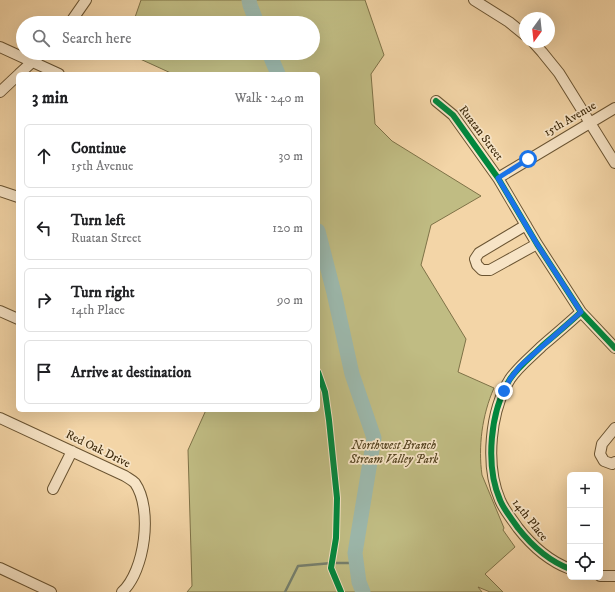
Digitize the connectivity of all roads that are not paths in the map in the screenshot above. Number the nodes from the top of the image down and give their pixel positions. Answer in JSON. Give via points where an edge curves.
{"nodes":[{"id":1,"x":86,"y":0,"type":"edge"},
{"id":2,"x":474,"y":0,"type":"edge"},
{"id":3,"x":75,"y":16,"type":"edge"},
{"id":4,"x":519,"y":30,"type":"edge"},
{"id":5,"x":0,"y":47,"type":"edge"},
{"id":6,"x":538,"y":48,"type":"edge"},
{"id":7,"x":16,"y":54,"type":"edge"},
{"id":8,"x":29,"y":60,"type":"edge"},
{"id":9,"x":33,"y":62,"type":"junction"},
{"id":10,"x":21,"y":72,"type":"edge"},
{"id":11,"x":55,"y":72,"type":"edge"},
{"id":12,"x":16,"y":77,"type":"edge"},
{"id":13,"x":0,"y":92,"type":"edge"},
{"id":14,"x":436,"y":101,"type":"dead end"},
{"id":15,"x":615,"y":108,"type":"edge"},
{"id":16,"x":590,"y":123,"type":"junction"},
{"id":17,"x":615,"y":163,"type":"edge"},
{"id":18,"x":498,"y":178,"type":"junction"},
{"id":19,"x":0,"y":191,"type":"edge"},
{"id":20,"x":16,"y":196,"type":"edge"},
{"id":21,"x":526,"y":225,"type":"junction"},
{"id":22,"x":537,"y":244,"type":"junction"},
{"id":23,"x":0,"y":311,"type":"edge"},
{"id":24,"x":581,"y":312,"type":"junction"},
{"id":25,"x":16,"y":319,"type":"edge"},
{"id":26,"x":615,"y":348,"type":"edge"},
{"id":27,"x":0,"y":418,"type":"edge"},
{"id":28,"x":615,"y":428,"type":"edge"},
{"id":29,"x":72,"y":451,"type":"junction"},
{"id":30,"x":615,"y":462,"type":"edge"},
{"id":31,"x":53,"y":489,"type":"dead end"},
{"id":32,"x":0,"y":568,"type":"edge"},
{"id":33,"x":567,"y":568,"type":"edge"},
{"id":34,"x":603,"y":576,"type":"edge"},
{"id":35,"x":615,"y":576,"type":"edge"},
{"id":36,"x":51,"y":592,"type":"edge"},
{"id":37,"x":122,"y":592,"type":"edge"}],
"edges":[{"from":1,"to":3,"type":"street"},
{"from":2,"to":4,"type":"street"},
{"from":5,"to":7,"type":"street"},
{"from":6,"to":16,"type":"street","via":[[559,73]]},
{"from":8,"to":9,"type":"street"},
{"from":9,"to":10,"type":"street"},
{"from":9,"to":11,"type":"street"},
{"from":12,"to":13,"type":"street"},
{"from":14,"to":18,"type":"street","name":"Ruatan Street","via":[[453,115]]},
{"from":15,"to":16,"type":"street","name":"15th Avenue"},
{"from":16,"to":17,"type":"street"},
{"from":16,"to":18,"type":"street","name":"15th Avenue"},
{"from":18,"to":21,"type":"street","name":"Ruatan Street"},
{"from":19,"to":20,"type":"street"},
{"from":21,"to":22,"type":"street","name":"Ruatan Street"},
{"from":21,"to":22,"type":"street","via":[[479,253],[475,259],[476,265],[482,270],[490,270]]},
{"from":22,"to":24,"type":"street","name":"Ruatan Street"},
{"from":23,"to":25,"type":"street"},
{"from":24,"to":26,"type":"street","name":"Ruatan Street"},
{"from":24,"to":33,"type":"street","name":"14th Place","via":[[520,366],[510,379],[499,403],[492,428],[491,445],[494,480],[507,512],[534,546],[552,561]]},
{"from":27,"to":29,"type":"street","name":"Red Oak Drive"},
{"from":28,"to":30,"type":"street","via":[[602,444],[600,454],[604,461],[612,464]]},
{"from":29,"to":31,"type":"street"},
{"from":29,"to":37,"type":"street","name":"Red Oak Drive","via":[[125,476],[134,482],[140,494],[144,509],[144,541],[133,579]]},
{"from":32,"to":36,"type":"street"},
{"from":34,"to":35,"type":"street"}]}
